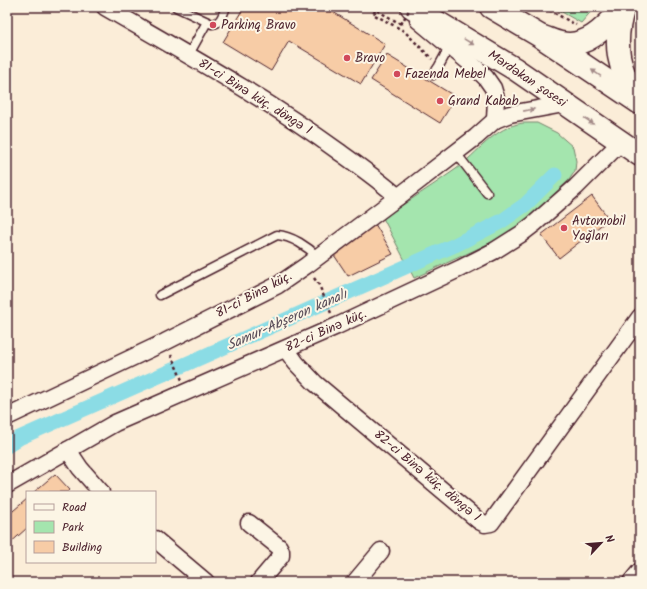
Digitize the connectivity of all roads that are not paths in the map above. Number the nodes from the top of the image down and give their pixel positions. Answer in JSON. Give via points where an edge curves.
{"nodes":[{"id":1,"x":105,"y":7,"type":"edge"},
{"id":2,"x":176,"y":7,"type":"edge"},
{"id":3,"x":226,"y":7,"type":"edge"},
{"id":4,"x":402,"y":7,"type":"edge"},
{"id":5,"x":491,"y":7,"type":"edge"},
{"id":6,"x":624,"y":7,"type":"edge"},
{"id":7,"x":408,"y":13,"type":"edge"},
{"id":8,"x":207,"y":22,"type":"junction"},
{"id":9,"x":540,"y":36,"type":"junction"},
{"id":10,"x":450,"y":46,"type":"junction"},
{"id":11,"x":188,"y":56,"type":"junction"},
{"id":12,"x":432,"y":75,"type":"dead end"},
{"id":13,"x":640,"y":101,"type":"edge"},
{"id":14,"x":564,"y":104,"type":"junction"},
{"id":15,"x":495,"y":120,"type":"junction"},
{"id":16,"x":621,"y":142,"type":"junction"},
{"id":17,"x":456,"y":153,"type":"junction"},
{"id":18,"x":640,"y":155,"type":"edge"},
{"id":19,"x":487,"y":193,"type":"dead end"},
{"id":20,"x":398,"y":197,"type":"junction"},
{"id":21,"x":318,"y":257,"type":"junction"},
{"id":22,"x":160,"y":295,"type":"dead end"},
{"id":23,"x":640,"y":317,"type":"edge"},
{"id":24,"x":286,"y":349,"type":"junction"},
{"id":25,"x":7,"y":417,"type":"edge"},
{"id":26,"x":68,"y":450,"type":"junction"},
{"id":27,"x":7,"y":485,"type":"edge"},
{"id":28,"x":100,"y":491,"type":"edge"},
{"id":29,"x":248,"y":523,"type":"dead end"},
{"id":30,"x":156,"y":540,"type":"edge"},
{"id":31,"x":381,"y":551,"type":"dead end"},
{"id":32,"x":640,"y":571,"type":"edge"},
{"id":33,"x":206,"y":582,"type":"edge"},
{"id":34,"x":260,"y":582,"type":"edge"},
{"id":35,"x":355,"y":582,"type":"edge"},
{"id":36,"x":631,"y":582,"type":"edge"}],
"edges":[{"from":1,"to":11,"type":"street","name":"81-ci Binə küç. döngə 1"},
{"from":2,"to":8,"type":"lane"},
{"from":3,"to":8,"type":"lane","via":[[218,23]]},
{"from":4,"to":10,"type":"street"},
{"from":5,"to":9,"type":"main road"},
{"from":6,"to":9,"type":"main road","via":[[598,34],[573,44],[562,44]]},
{"from":6,"to":13,"type":"main road","via":[[617,36],[619,58],[625,78]]},
{"from":7,"to":14,"type":"main road","name":"Mərdəkan şosesi","one_way":true,"via":[[515,69]]},
{"from":8,"to":11,"type":"lane"},
{"from":13,"to":9,"type":"main road","one_way":true},
{"from":10,"to":12,"type":"lane"},
{"from":10,"to":15,"type":"street","via":[[476,68],[493,88],[496,98]]},
{"from":11,"to":20,"type":"street","name":"81-ci Binə küç. döngə 1","via":[[310,130],[382,182]]},
{"from":15,"to":14,"type":"street","name":"81-ci Binə küç.","one_way":true,"via":[[510,114]]},
{"from":14,"to":16,"type":"main road","name":"Mərdəkan şosesi","one_way":true},
{"from":15,"to":17,"type":"street","name":"81-ci Binə küç."},
{"from":16,"to":18,"type":"main road","name":"Mərdəkan şosesi"},
{"from":16,"to":24,"type":"street","name":"82-ci Binə küç.","via":[[576,187],[509,242],[461,268]]},
{"from":17,"to":19,"type":"lane"},
{"from":17,"to":20,"type":"street","name":"81-ci Binə küç."},
{"from":20,"to":21,"type":"street","name":"81-ci Binə küç."},
{"from":21,"to":22,"type":"lane","via":[[309,248],[277,235]]},
{"from":21,"to":25,"type":"street","name":"81-ci Binə küç.","via":[[278,285]]},
{"from":23,"to":24,"type":"street","name":"82-ci Binə küç. döngə 1","via":[[491,523],[485,524],[315,383]]},
{"from":24,"to":26,"type":"street","name":"82-ci Binə küç.","via":[[115,423]]},
{"from":26,"to":27,"type":"street","name":"82-ci Binə küç."},
{"from":26,"to":28,"type":"street"},
{"from":29,"to":34,"type":"street","via":[[281,551],[281,556]]},
{"from":30,"to":33,"type":"street"},
{"from":31,"to":35,"type":"street"},
{"from":32,"to":36,"type":"street"}]}
